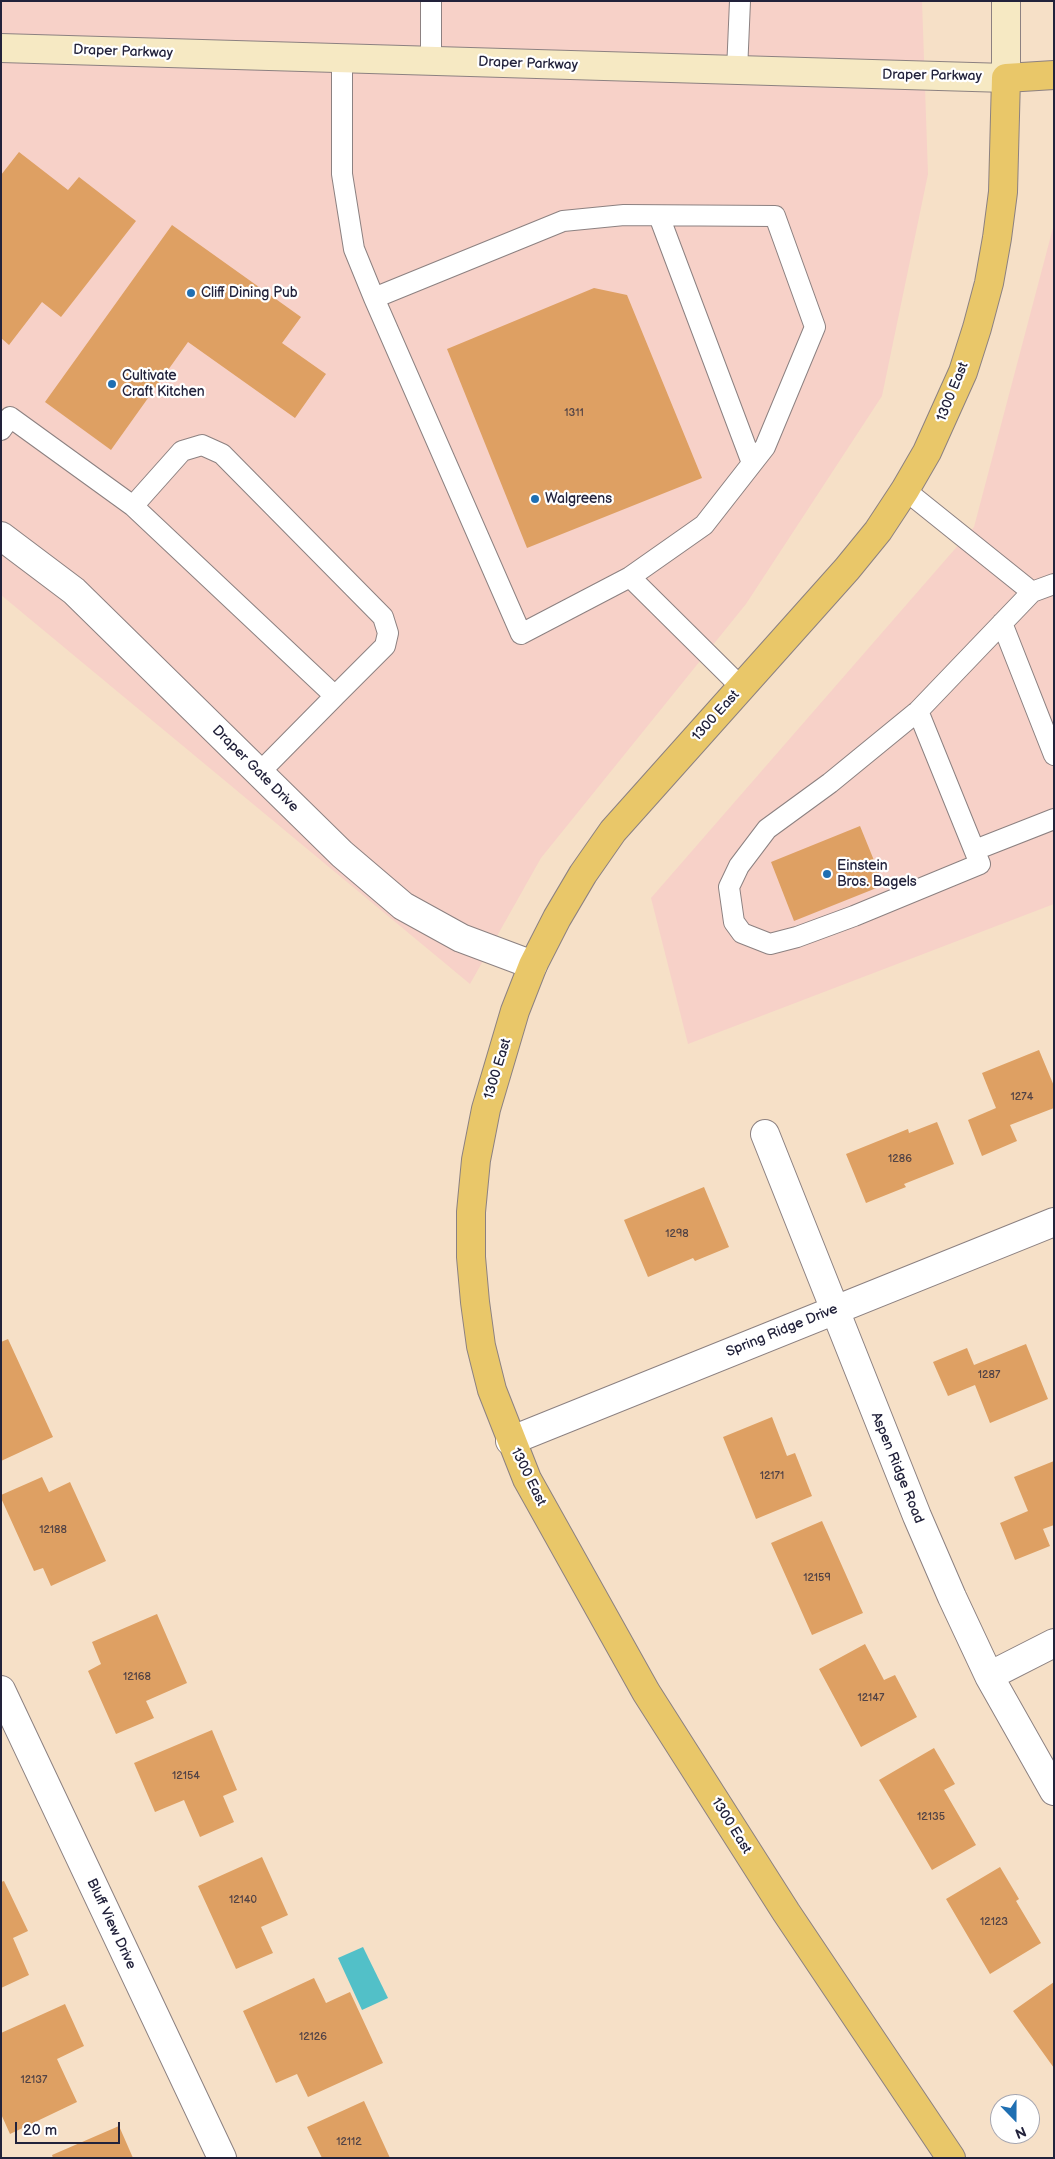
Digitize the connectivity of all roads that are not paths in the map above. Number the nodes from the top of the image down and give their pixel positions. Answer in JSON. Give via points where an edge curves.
{"nodes":[{"id":1,"x":431,"y":1,"type":"edge"},
{"id":2,"x":740,"y":1,"type":"edge"},
{"id":3,"x":1006,"y":1,"type":"edge"},
{"id":4,"x":1,"y":48,"type":"edge"},
{"id":5,"x":342,"y":59,"type":"junction"},
{"id":6,"x":431,"y":61,"type":"junction"},
{"id":7,"x":737,"y":71,"type":"junction"},
{"id":8,"x":1054,"y":75,"type":"edge"},
{"id":9,"x":1006,"y":78,"type":"junction"},
{"id":10,"x":659,"y":216,"type":"junction"},
{"id":11,"x":374,"y":298,"type":"junction"},
{"id":12,"x":4,"y":417,"type":"edge"},
{"id":13,"x":752,"y":463,"type":"junction"},
{"id":14,"x":906,"y":490,"type":"junction"},
{"id":15,"x":133,"y":506,"type":"junction"},
{"id":16,"x":1,"y":536,"type":"edge"},
{"id":17,"x":630,"y":577,"type":"junction"},
{"id":18,"x":1054,"y":584,"type":"edge"},
{"id":19,"x":1032,"y":592,"type":"junction"},
{"id":20,"x":1002,"y":623,"type":"junction"},
{"id":21,"x":741,"y":687,"type":"junction"},
{"id":22,"x":334,"y":696,"type":"junction"},
{"id":23,"x":918,"y":711,"type":"junction"},
{"id":24,"x":1054,"y":755,"type":"edge"},
{"id":25,"x":259,"y":773,"type":"junction"},
{"id":26,"x":1054,"y":819,"type":"edge"},
{"id":27,"x":974,"y":850,"type":"junction"},
{"id":28,"x":533,"y":965,"type":"junction"},
{"id":29,"x":765,"y":1134,"type":"dead end"},
{"id":30,"x":1054,"y":1222,"type":"edge"},
{"id":31,"x":834,"y":1310,"type":"junction"},
{"id":32,"x":510,"y":1441,"type":"junction"},
{"id":33,"x":1054,"y":1643,"type":"edge"},
{"id":34,"x":989,"y":1676,"type":"junction"},
{"id":35,"x":1,"y":1690,"type":"edge"},
{"id":36,"x":1054,"y":1791,"type":"edge"},
{"id":37,"x":222,"y":2158,"type":"edge"},
{"id":38,"x":951,"y":2158,"type":"edge"}],
"edges":[{"from":1,"to":6,"type":"lane"},
{"from":2,"to":7,"type":"lane"},
{"from":3,"to":9,"type":"main road","name":"1300 East"},
{"from":4,"to":5,"type":"main road","name":"Draper Parkway"},
{"from":5,"to":6,"type":"main road","name":"Draper Parkway"},
{"from":5,"to":11,"type":"lane","via":[[342,174],[346,210],[354,249]]},
{"from":6,"to":7,"type":"main road","name":"Draper Parkway"},
{"from":7,"to":9,"type":"main road","name":"Draper Parkway"},
{"from":8,"to":9,"type":"main road","name":"Draper Parkway"},
{"from":9,"to":14,"type":"main road","name":"1300 East","via":[[1002,192],[989,283],[977,328],[946,412]]},
{"from":10,"to":11,"type":"lane","via":[[564,220]]},
{"from":10,"to":13,"type":"lane"},
{"from":10,"to":13,"type":"lane","via":[[775,216],[814,328],[765,447]]},
{"from":11,"to":17,"type":"lane","via":[[521,634]]},
{"from":12,"to":15,"type":"lane"},
{"from":13,"to":17,"type":"lane","via":[[704,525]]},
{"from":14,"to":19,"type":"lane"},
{"from":14,"to":21,"type":"main road","name":"1300 East","via":[[847,569]]},
{"from":15,"to":22,"type":"lane"},
{"from":15,"to":22,"type":"lane","via":[[182,451],[202,445],[222,454],[383,617],[388,633],[385,646]]},
{"from":16,"to":25,"type":"street","name":"Draper Gate Drive","via":[[74,591]]},
{"from":17,"to":21,"type":"lane"},
{"from":18,"to":19,"type":"lane"},
{"from":19,"to":20,"type":"lane"},
{"from":20,"to":23,"type":"lane"},
{"from":20,"to":24,"type":"lane"},
{"from":21,"to":28,"type":"main road","name":"1300 East","via":[[613,831],[556,918]]},
{"from":22,"to":25,"type":"lane"},
{"from":23,"to":27,"type":"lane"},
{"from":23,"to":27,"type":"lane","via":[[830,783],[767,829],[739,866],[729,887],[734,922],[742,933],[770,944],[797,937],[980,864]]},
{"from":25,"to":28,"type":"street","name":"Draper Gate Drive","via":[[342,854],[403,906],[461,938]]},
{"from":26,"to":27,"type":"lane"},
{"from":28,"to":32,"type":"main road","name":"1300 East","via":[[515,1011],[486,1109],[476,1160],[471,1212],[472,1275],[482,1346],[492,1390]]},
{"from":29,"to":31,"type":"street","name":"Aspen Ridge Road"},
{"from":30,"to":31,"type":"street","name":"Spring Ridge Drive"},
{"from":31,"to":32,"type":"street","name":"Spring Ridge Drive"},
{"from":31,"to":34,"type":"street","name":"Aspen Ridge Road","via":[[916,1516]]},
{"from":32,"to":38,"type":"main road","name":"1300 East","via":[[527,1479],[646,1692],[786,1912]]},
{"from":33,"to":34,"type":"street"},
{"from":34,"to":36,"type":"street","name":"Aspen Ridge Road"},
{"from":35,"to":37,"type":"street","name":"Bluff View Drive"}]}
